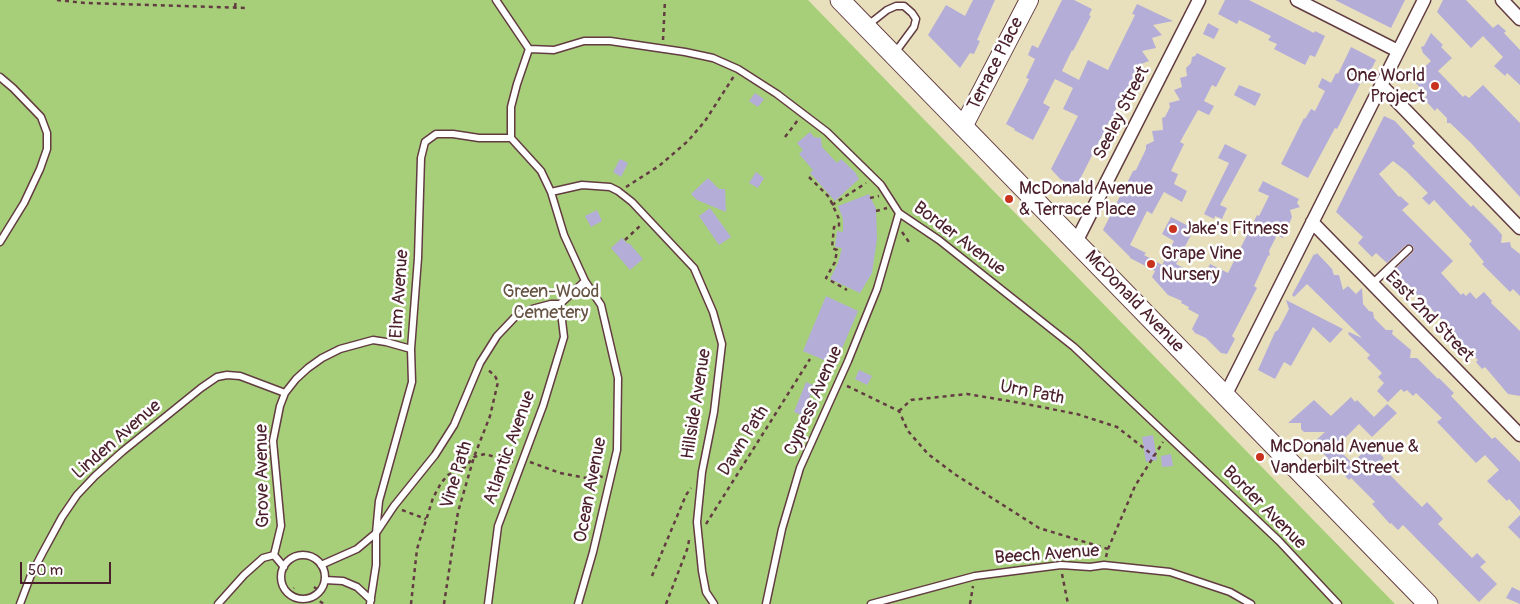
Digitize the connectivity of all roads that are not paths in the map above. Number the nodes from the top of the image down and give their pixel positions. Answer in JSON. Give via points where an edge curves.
{"nodes":[{"id":1,"x":496,"y":0,"type":"edge"},
{"id":2,"x":840,"y":0,"type":"edge"},
{"id":3,"x":1029,"y":0,"type":"edge"},
{"id":4,"x":1199,"y":0,"type":"edge"},
{"id":5,"x":1297,"y":0,"type":"edge"},
{"id":6,"x":1424,"y":0,"type":"edge"},
{"id":7,"x":1502,"y":0,"type":"edge"},
{"id":8,"x":1520,"y":19,"type":"edge"},
{"id":9,"x":866,"y":27,"type":"junction"},
{"id":10,"x":529,"y":49,"type":"junction"},
{"id":11,"x":1398,"y":51,"type":"junction"},
{"id":12,"x":893,"y":55,"type":"junction"},
{"id":13,"x":0,"y":77,"type":"edge"},
{"id":14,"x":1381,"y":85,"type":"junction"},
{"id":15,"x":963,"y":127,"type":"junction"},
{"id":16,"x":511,"y":138,"type":"junction"},
{"id":17,"x":551,"y":192,"type":"junction"},
{"id":18,"x":899,"y":213,"type":"junction"},
{"id":19,"x":1312,"y":222,"type":"junction"},
{"id":20,"x":1520,"y":228,"type":"edge"},
{"id":21,"x":0,"y":242,"type":"edge"},
{"id":22,"x":1076,"y":242,"type":"junction"},
{"id":23,"x":1409,"y":249,"type":"dead end"},
{"id":24,"x":585,"y":281,"type":"junction"},
{"id":25,"x":1372,"y":284,"type":"junction"},
{"id":26,"x":560,"y":304,"type":"junction"},
{"id":27,"x":411,"y":349,"type":"junction"},
{"id":28,"x":285,"y":393,"type":"junction"},
{"id":29,"x":1225,"y":396,"type":"junction"},
{"id":30,"x":1520,"y":436,"type":"edge"},
{"id":31,"x":376,"y":533,"type":"junction"},
{"id":32,"x":274,"y":555,"type":"junction"},
{"id":33,"x":322,"y":565,"type":"junction"},
{"id":34,"x":284,"y":567,"type":"junction"},
{"id":35,"x":325,"y":580,"type":"junction"},
{"id":36,"x":290,"y":598,"type":"edge"},
{"id":37,"x":371,"y":602,"type":"edge"},
{"id":38,"x":20,"y":604,"type":"edge"},
{"id":39,"x":218,"y":604,"type":"edge"},
{"id":40,"x":488,"y":604,"type":"edge"},
{"id":41,"x":578,"y":604,"type":"edge"},
{"id":42,"x":714,"y":604,"type":"edge"},
{"id":43,"x":766,"y":604,"type":"edge"},
{"id":44,"x":871,"y":604,"type":"edge"},
{"id":45,"x":1251,"y":604,"type":"edge"},
{"id":46,"x":1338,"y":604,"type":"edge"},
{"id":47,"x":1428,"y":604,"type":"edge"}],
"edges":[{"from":1,"to":10,"type":"lane"},
{"from":2,"to":9,"type":"main road","name":"McDonald Avenue"},
{"from":3,"to":15,"type":"main road","name":"Terrace Place"},
{"from":4,"to":22,"type":"street","name":"Seeley Street"},
{"from":5,"to":11,"type":"street"},
{"from":6,"to":11,"type":"street"},
{"from":7,"to":8,"type":"street"},
{"from":9,"to":12,"type":"main road","name":"McDonald Avenue"},
{"from":9,"to":12,"type":"lane","via":[[892,7],[908,8],[916,19],[914,27]]},
{"from":10,"to":16,"type":"lane","via":[[511,107]]},
{"from":10,"to":18,"type":"lane","name":"Border Avenue","via":[[554,50],[584,41],[610,41],[713,58],[738,69],[825,129],[881,185]]},
{"from":11,"to":14,"type":"street"},
{"from":12,"to":15,"type":"main road","name":"McDonald Avenue"},
{"from":13,"to":21,"type":"lane","via":[[41,117],[47,133],[47,150],[40,169]]},
{"from":14,"to":19,"type":"street"},
{"from":14,"to":20,"type":"street"},
{"from":15,"to":22,"type":"main road","name":"McDonald Avenue"},
{"from":16,"to":17,"type":"lane","name":"Ocean Avenue","via":[[540,171]]},
{"from":16,"to":27,"type":"lane","name":"Elm Avenue","via":[[436,134],[425,142],[421,158]]},
{"from":17,"to":24,"type":"lane","name":"Ocean Avenue","via":[[564,235]]},
{"from":17,"to":42,"type":"lane","name":"Hillside Avenue","via":[[582,185],[610,187],[632,202],[694,268],[713,312],[722,344],[697,522],[706,592]]},
{"from":18,"to":43,"type":"lane","name":"Cypress Avenue","via":[[877,289],[800,468],[782,529]]},
{"from":18,"to":46,"type":"lane","name":"Border Avenue","via":[[939,240],[1074,347],[1279,541]]},
{"from":19,"to":25,"type":"street","name":"East 2nd Street"},
{"from":19,"to":29,"type":"street"},
{"from":22,"to":29,"type":"main road","name":"McDonald Avenue"},
{"from":23,"to":25,"type":"lane"},
{"from":24,"to":26,"type":"lane"},
{"from":24,"to":41,"type":"lane","name":"Ocean Avenue","via":[[600,305],[618,378],[617,450]]},
{"from":25,"to":30,"type":"street","name":"East 2nd Street"},
{"from":26,"to":31,"type":"lane","via":[[532,309],[516,316],[497,336],[480,363],[454,425]]},
{"from":26,"to":40,"type":"lane","name":"Atlantic Avenue","via":[[564,337],[543,406],[498,526]]},
{"from":27,"to":28,"type":"lane","name":"Grove Avenue","via":[[373,340],[340,349],[308,368]]},
{"from":27,"to":31,"type":"lane","name":"Elm Avenue","via":[[412,382],[380,500]]},
{"from":28,"to":32,"type":"lane","name":"Grove Avenue","via":[[274,441],[281,526]]},
{"from":28,"to":38,"type":"lane","name":"Linden Avenue","via":[[240,376],[217,377],[208,382],[122,451],[77,495],[43,552]]},
{"from":29,"to":47,"type":"main road","name":"McDonald Avenue"},
{"from":31,"to":33,"type":"lane","via":[[357,549]]},
{"from":31,"to":37,"type":"lane"},
{"from":32,"to":34,"type":"lane"},
{"from":32,"to":39,"type":"lane","via":[[263,558],[250,569]]},
{"from":33,"to":34,"type":"lane","via":[[310,556],[302,555],[288,561]]},
{"from":33,"to":35,"type":"lane"},
{"from":34,"to":36,"type":"lane","via":[[281,580]]},
{"from":35,"to":36,"type":"lane","via":[[313,597]]},
{"from":35,"to":37,"type":"lane","via":[[343,581],[357,587]]},
{"from":44,"to":45,"type":"lane","name":"Beech Avenue","via":[[975,576],[1061,565],[1104,565],[1170,572],[1230,592]]}]}
